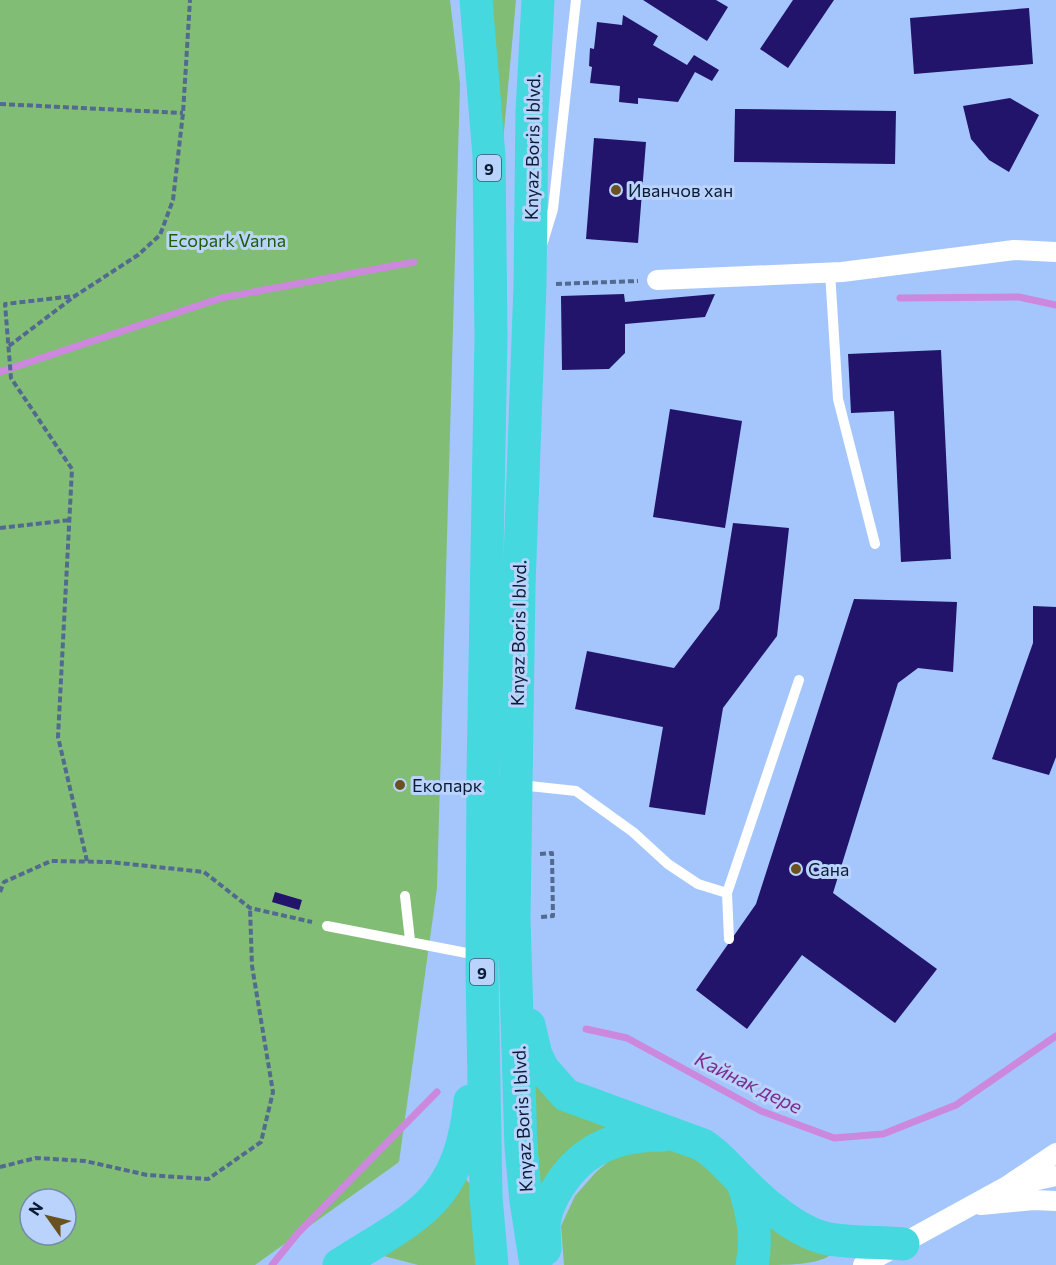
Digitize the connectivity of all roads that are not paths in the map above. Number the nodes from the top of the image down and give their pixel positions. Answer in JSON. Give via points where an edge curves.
{"nodes":[{"id":1,"x":476,"y":0,"type":"edge"},
{"id":2,"x":538,"y":0,"type":"edge"},
{"id":3,"x":576,"y":0,"type":"edge"},
{"id":4,"x":1056,"y":252,"type":"edge"},
{"id":5,"x":831,"y":272,"type":"junction"},
{"id":6,"x":657,"y":280,"type":"road end"},
{"id":7,"x":530,"y":285,"type":"junction"},
{"id":8,"x":875,"y":544,"type":"dead end"},
{"id":9,"x":799,"y":680,"type":"dead end"},
{"id":10,"x":516,"y":785,"type":"junction"},
{"id":11,"x":726,"y":893,"type":"junction"},
{"id":12,"x":405,"y":896,"type":"dead end"},
{"id":13,"x":327,"y":926,"type":"road end"},
{"id":14,"x":729,"y":939,"type":"dead end"},
{"id":15,"x":410,"y":940,"type":"junction"},
{"id":16,"x":515,"y":949,"type":"junction"},
{"id":17,"x":483,"y":963,"type":"junction"},
{"id":18,"x":671,"y":1135,"type":"junction"},
{"id":19,"x":1056,"y":1153,"type":"edge"},
{"id":20,"x":1056,"y":1176,"type":"edge"},
{"id":21,"x":743,"y":1183,"type":"junction"},
{"id":22,"x":1008,"y":1186,"type":"junction"},
{"id":23,"x":1056,"y":1201,"type":"edge"},
{"id":24,"x":972,"y":1206,"type":"junction"},
{"id":25,"x":891,"y":1255,"type":"edge"},
{"id":26,"x":339,"y":1265,"type":"edge"},
{"id":27,"x":492,"y":1265,"type":"edge"},
{"id":28,"x":536,"y":1265,"type":"edge"},
{"id":29,"x":546,"y":1265,"type":"edge"},
{"id":30,"x":752,"y":1265,"type":"edge"},
{"id":31,"x":863,"y":1265,"type":"edge"}],
"edges":[{"from":1,"to":17,"type":"highway","name":"Knyaz Boris I blvd.","number":"9","via":[[489,156],[491,336]]},
{"from":2,"to":7,"type":"highway","name":"Knyaz Boris I blvd.","number":"9"},
{"from":3,"to":7,"type":"lane","via":[[553,209]]},
{"from":4,"to":5,"type":"street","via":[[1014,250]]},
{"from":5,"to":6,"type":"street"},
{"from":5,"to":8,"type":"lane","via":[[838,399]]},
{"from":7,"to":10,"type":"highway","name":"Knyaz Boris I blvd.","number":"9","via":[[519,563]]},
{"from":9,"to":11,"type":"lane"},
{"from":10,"to":11,"type":"lane","via":[[576,791],[633,832],[668,864],[698,884]]},
{"from":10,"to":16,"type":"highway","name":"Knyaz Boris I blvd.","number":"9"},
{"from":11,"to":14,"type":"lane"},
{"from":12,"to":15,"type":"lane"},
{"from":13,"to":15,"type":"lane"},
{"from":15,"to":17,"type":"lane"},
{"from":16,"to":18,"type":"highway","via":[[531,1040],[543,1069],[566,1095]]},
{"from":16,"to":28,"type":"highway","name":"Knyaz Boris I blvd.","number":"9","via":[[521,1147]]},
{"from":17,"to":26,"type":"highway","via":[[467,1123],[454,1170],[426,1208]]},
{"from":17,"to":27,"type":"highway","name":"Knyaz Boris I blvd.","number":"9","via":[[486,1197]]},
{"from":18,"to":21,"type":"highway","via":[[703,1145],[720,1157]]},
{"from":18,"to":29,"type":"highway","via":[[632,1136],[614,1141],[596,1149],[573,1168],[547,1209]]},
{"from":19,"to":22,"type":"street"},
{"from":20,"to":22,"type":"street"},
{"from":21,"to":25,"type":"highway","via":[[805,1231]]},
{"from":21,"to":30,"type":"highway","via":[[755,1231]]},
{"from":22,"to":24,"type":"street"},
{"from":23,"to":24,"type":"street"},
{"from":24,"to":25,"type":"street"},
{"from":25,"to":31,"type":"street"}]}
